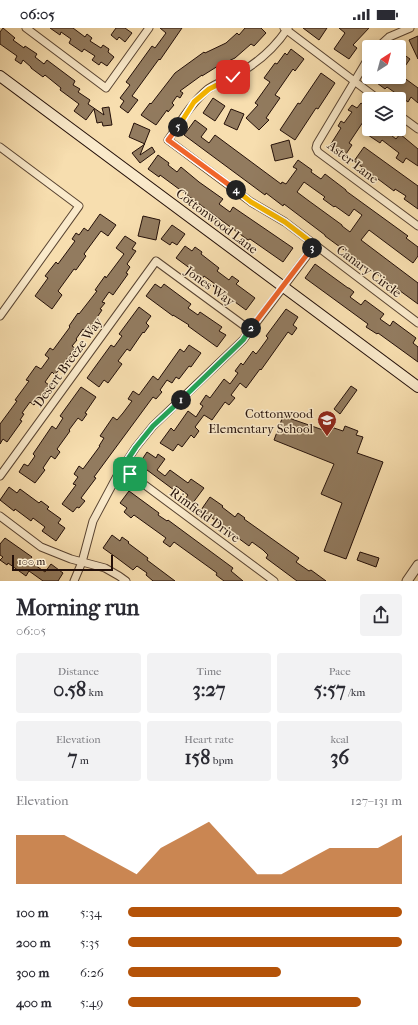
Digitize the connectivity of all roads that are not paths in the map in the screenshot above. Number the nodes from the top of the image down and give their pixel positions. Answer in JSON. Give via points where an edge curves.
{"nodes":[{"id":1,"x":26,"y":28,"type":"edge"},
{"id":2,"x":149,"y":28,"type":"edge"},
{"id":3,"x":410,"y":28,"type":"edge"},
{"id":4,"x":286,"y":29,"type":"edge"},
{"id":5,"x":386,"y":40,"type":"edge"},
{"id":6,"x":362,"y":69,"type":"edge"},
{"id":7,"x":0,"y":76,"type":"edge"},
{"id":8,"x":354,"y":82,"type":"junction"},
{"id":9,"x":368,"y":92,"type":"edge"},
{"id":10,"x":406,"y":120,"type":"edge"},
{"id":11,"x":418,"y":129,"type":"edge"},
{"id":12,"x":0,"y":147,"type":"edge"},
{"id":13,"x":418,"y":226,"type":"edge"},
{"id":14,"x":315,"y":245,"type":"junction"},
{"id":15,"x":156,"y":261,"type":"joint"},
{"id":16,"x":283,"y":287,"type":"junction"},
{"id":17,"x":0,"y":316,"type":"edge"},
{"id":18,"x":418,"y":323,"type":"edge"},
{"id":19,"x":250,"y":330,"type":"junction"},
{"id":20,"x":418,"y":387,"type":"edge"},
{"id":21,"x":122,"y":468,"type":"junction"},
{"id":22,"x":0,"y":476,"type":"edge"},
{"id":23,"x":0,"y":516,"type":"edge"},
{"id":24,"x":82,"y":562,"type":"junction"},
{"id":25,"x":418,"y":565,"type":"edge"},
{"id":26,"x":74,"y":581,"type":"edge"},
{"id":27,"x":126,"y":581,"type":"edge"},
{"id":28,"x":274,"y":581,"type":"edge"},
{"id":29,"x":407,"y":581,"type":"edge"}],
"edges":[{"from":1,"to":2,"type":"street","via":[[106,88]]},
{"from":3,"to":5,"type":"street"},
{"from":4,"to":8,"type":"street"},
{"from":4,"to":14,"type":"street","name":"Canary Circle","via":[[278,42],[257,62],[209,89],[194,102],[168,140],[251,202],[285,222]]},
{"from":6,"to":8,"type":"street"},
{"from":7,"to":16,"type":"main road","name":"Cottonwood Lane"},
{"from":8,"to":9,"type":"street"},
{"from":8,"to":13,"type":"street","name":"Aster Lane","via":[[317,144],[317,150]]},
{"from":10,"to":11,"type":"street"},
{"from":12,"to":17,"type":"street","via":[[79,206]]},
{"from":14,"to":16,"type":"street"},
{"from":14,"to":18,"type":"street","name":"Canary Circle"},
{"from":15,"to":19,"type":"street","name":"Jones Way"},
{"from":15,"to":22,"type":"street","name":"Desert Breeze Way"},
{"from":16,"to":19,"type":"street"},
{"from":16,"to":20,"type":"main road","name":"Cottonwood Lane"},
{"from":19,"to":21,"type":"street","via":[[243,340],[153,426]]},
{"from":21,"to":24,"type":"street","via":[[93,521]]},
{"from":21,"to":28,"type":"street","name":"Rimfield Drive"},
{"from":23,"to":24,"type":"street","via":[[41,547]]},
{"from":24,"to":26,"type":"street"},
{"from":24,"to":27,"type":"street","via":[[105,568]]},
{"from":25,"to":29,"type":"street"}]}
